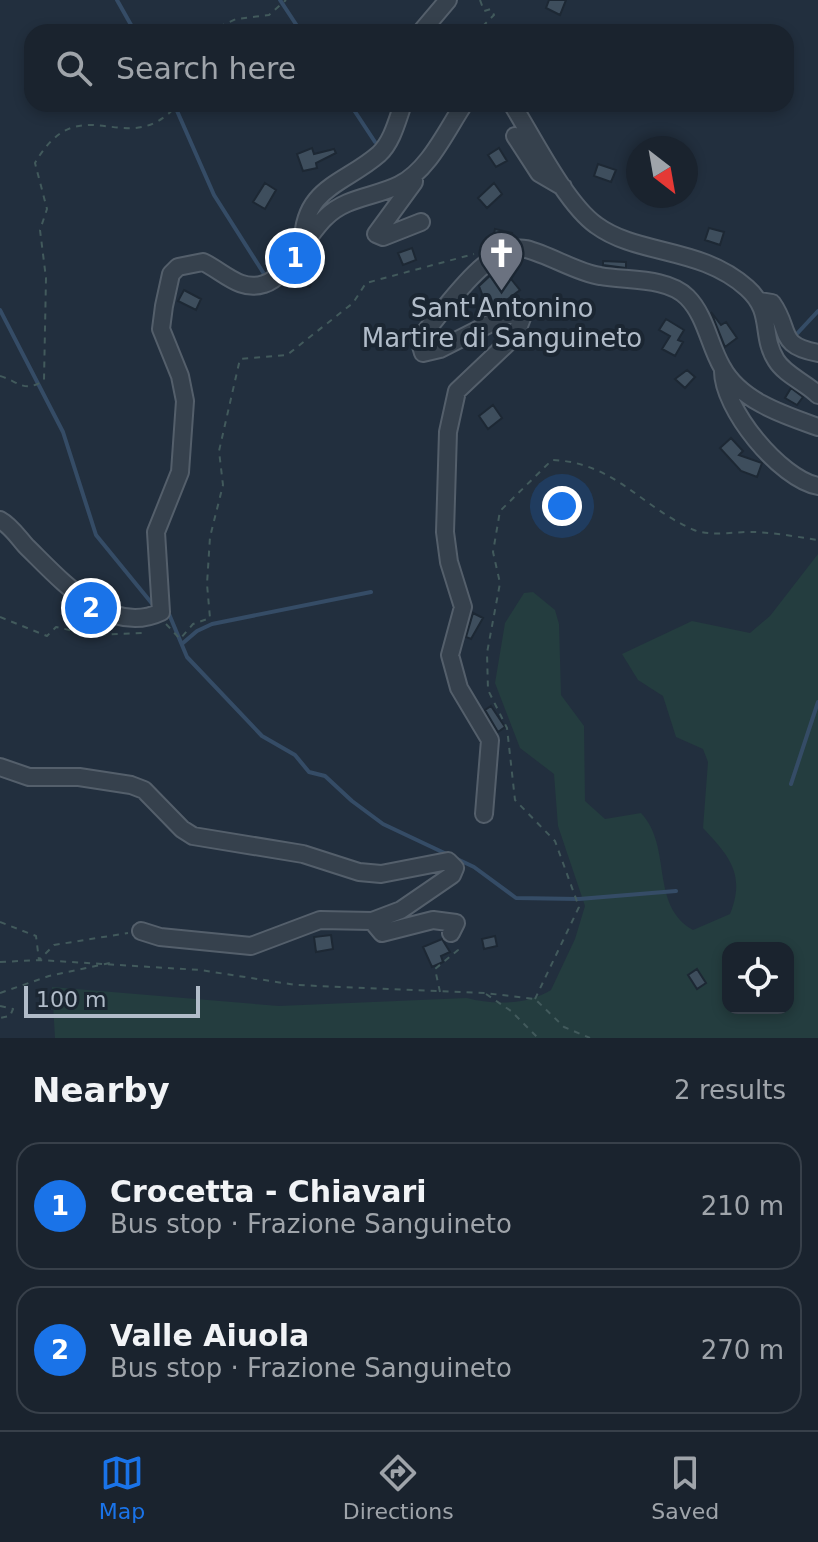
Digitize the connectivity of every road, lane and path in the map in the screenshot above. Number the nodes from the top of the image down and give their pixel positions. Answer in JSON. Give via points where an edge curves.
{"nodes":[{"id":1,"x":286,"y":0,"type":"edge"},
{"id":2,"x":448,"y":0,"type":"edge"},
{"id":3,"x":480,"y":0,"type":"edge"},
{"id":4,"x":225,"y":24,"type":"edge"},
{"id":5,"x":428,"y":24,"type":"edge"},
{"id":6,"x":485,"y":24,"type":"edge"},
{"id":7,"x":171,"y":112,"type":"edge"},
{"id":8,"x":400,"y":112,"type":"edge"},
{"id":9,"x":458,"y":112,"type":"edge"},
{"id":10,"x":517,"y":112,"type":"edge"},
{"id":11,"x":515,"y":136,"type":"dead end"},
{"id":12,"x":414,"y":175,"type":"junction"},
{"id":13,"x":565,"y":187,"type":"junction"},
{"id":14,"x":421,"y":222,"type":"dead end"},
{"id":15,"x":303,"y":243,"type":"junction"},
{"id":16,"x":494,"y":257,"type":"junction"},
{"id":17,"x":760,"y":301,"type":"junction"},
{"id":18,"x":818,"y":353,"type":"edge"},
{"id":19,"x":723,"y":370,"type":"junction"},
{"id":20,"x":0,"y":376,"type":"edge"},
{"id":21,"x":818,"y":395,"type":"edge"},
{"id":22,"x":818,"y":427,"type":"edge"},
{"id":23,"x":818,"y":486,"type":"edge"},
{"id":24,"x":0,"y":520,"type":"edge"},
{"id":25,"x":818,"y":540,"type":"edge"},
{"id":26,"x":0,"y":617,"type":"edge"},
{"id":27,"x":149,"y":626,"type":"junction"},
{"id":28,"x":0,"y":767,"type":"edge"},
{"id":29,"x":484,"y":814,"type":"dead end"},
{"id":30,"x":372,"y":921,"type":"junction"},
{"id":31,"x":0,"y":922,"type":"edge"},
{"id":32,"x":141,"y":931,"type":"joint"},
{"id":33,"x":451,"y":933,"type":"joint"},
{"id":34,"x":39,"y":960,"type":"junction"},
{"id":35,"x":0,"y":962,"type":"edge"},
{"id":36,"x":115,"y":962,"type":"junction"},
{"id":37,"x":0,"y":993,"type":"edge"},
{"id":38,"x":440,"y":993,"type":"junction"},
{"id":39,"x":485,"y":993,"type":"junction"},
{"id":40,"x":535,"y":999,"type":"junction"},
{"id":41,"x":0,"y":1006,"type":"edge"},
{"id":42,"x":0,"y":1018,"type":"edge"},
{"id":43,"x":538,"y":1038,"type":"edge"},
{"id":44,"x":590,"y":1038,"type":"edge"}],
"edges":[{"from":1,"to":4,"type":"path","via":[[269,15]]},
{"from":2,"to":5,"type":"street"},
{"from":3,"to":6,"type":"path","via":[[484,11],[491,9],[494,15]]},
{"from":7,"to":20,"type":"path","via":[[136,130],[70,125],[48,139],[35,163],[47,209],[40,230],[46,278],[44,380],[33,387],[15,387]]},
{"from":8,"to":15,"type":"street","via":[[378,154],[319,194],[303,225]]},
{"from":9,"to":12,"type":"street"},
{"from":10,"to":13,"type":"street"},
{"from":11,"to":13,"type":"street","via":[[539,173]]},
{"from":12,"to":14,"type":"street","via":[[376,234],[383,237]]},
{"from":12,"to":15,"type":"street","via":[[328,214]]},
{"from":13,"to":17,"type":"street","via":[[595,225],[715,266]]},
{"from":15,"to":27,"type":"street","via":[[268,284],[242,286],[203,262],[178,267],[171,274],[161,329],[185,401],[180,472],[156,532],[163,604]]},
{"from":16,"to":19,"type":"street","via":[[522,248],[596,276],[671,286],[698,310]]},
{"from":16,"to":27,"type":"path","via":[[485,251],[366,283],[353,303],[287,355],[240,359],[219,451],[223,485],[209,548],[210,618],[193,624],[180,639],[167,623]]},
{"from":16,"to":29,"type":"street","via":[[419,339],[423,353],[509,314],[522,318],[515,336],[457,391],[448,432],[445,532],[463,607],[450,655],[459,688],[490,740]]},
{"from":17,"to":18,"type":"street","via":[[772,303],[795,348]]},
{"from":17,"to":21,"type":"street","via":[[774,357]]},
{"from":19,"to":22,"type":"street","via":[[754,400]]},
{"from":19,"to":23,"type":"street","via":[[723,383],[757,440],[781,469]]},
{"from":24,"to":27,"type":"street","via":[[80,596]]},
{"from":25,"to":40,"type":"path","via":[[698,532],[654,508],[614,476],[579,461],[552,460],[500,511],[493,552],[500,583],[487,653],[488,690],[507,728],[515,800],[555,841],[579,907]]},
{"from":26,"to":27,"type":"path","via":[[47,636],[56,627],[92,635]]},
{"from":28,"to":30,"type":"street","via":[[29,777],[131,785],[144,790],[193,836],[303,854],[359,872],[381,874],[448,861],[454,866],[452,875],[401,910]]},
{"from":30,"to":32,"type":"street","via":[[320,920],[251,946]]},
{"from":30,"to":33,"type":"street","via":[[382,933],[433,920],[456,923]]},
{"from":31,"to":34,"type":"path","via":[[36,936]]},
{"from":32,"to":34,"type":"path","via":[[54,945]]},
{"from":33,"to":38,"type":"path","via":[[458,950],[435,969]]},
{"from":34,"to":35,"type":"path"},
{"from":34,"to":36,"type":"path"},
{"from":36,"to":37,"type":"path"},
{"from":36,"to":38,"type":"path","via":[[296,985]]},
{"from":38,"to":39,"type":"path"},
{"from":39,"to":40,"type":"path"},
{"from":39,"to":43,"type":"path"},
{"from":40,"to":44,"type":"path","via":[[564,1027]]},
{"from":41,"to":42,"type":"path","via":[[13,1009],[10,1016]]}]}
